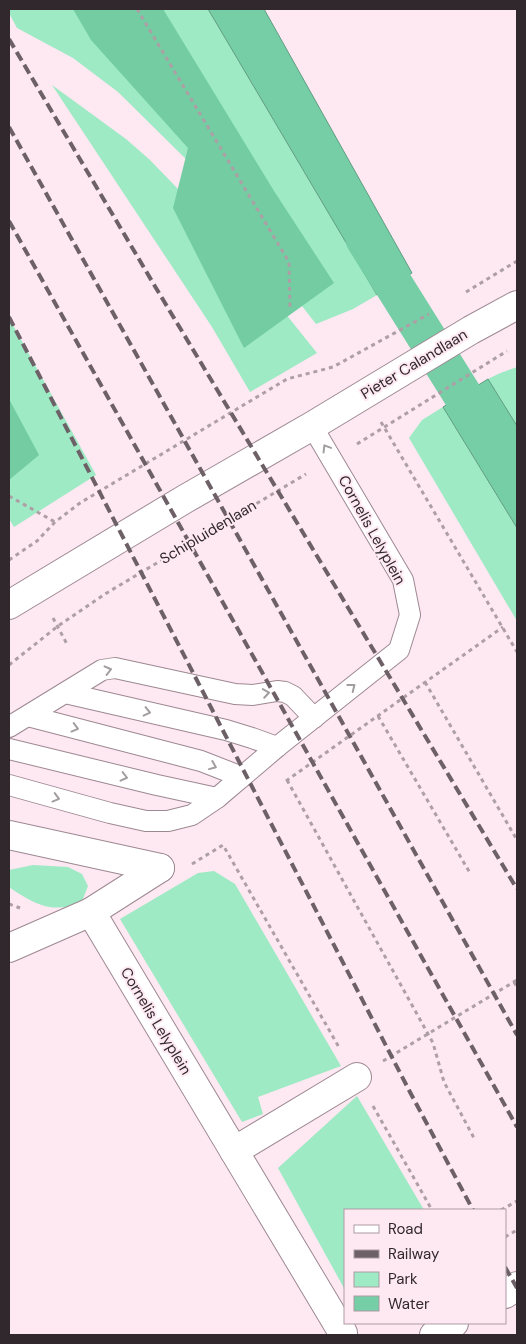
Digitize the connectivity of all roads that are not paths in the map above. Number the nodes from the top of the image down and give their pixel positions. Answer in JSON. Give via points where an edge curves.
{"nodes":[{"id":1,"x":517,"y":305,"type":"edge"},
{"id":2,"x":312,"y":426,"type":"junction"},
{"id":3,"x":9,"y":606,"type":"edge"},
{"id":4,"x":65,"y":693,"type":"junction"},
{"id":5,"x":28,"y":716,"type":"junction"},
{"id":6,"x":314,"y":718,"type":"junction"},
{"id":7,"x":9,"y":727,"type":"edge"},
{"id":8,"x":277,"y":747,"type":"junction"},
{"id":9,"x":9,"y":749,"type":"edge"},
{"id":10,"x":242,"y":777,"type":"junction"},
{"id":11,"x":9,"y":785,"type":"edge"},
{"id":12,"x":217,"y":798,"type":"junction"},
{"id":13,"x":9,"y":834,"type":"edge"},
{"id":14,"x":91,"y":912,"type":"junction"},
{"id":15,"x":9,"y":948,"type":"edge"},
{"id":16,"x":357,"y":1077,"type":"road end"},
{"id":17,"x":234,"y":1151,"type":"junction"},
{"id":18,"x":517,"y":1286,"type":"edge"},
{"id":19,"x":506,"y":1293,"type":"edge"},
{"id":20,"x":452,"y":1324,"type":"edge"},
{"id":21,"x":342,"y":1333,"type":"dead end"},
{"id":22,"x":434,"y":1335,"type":"edge"}],
"edges":[{"from":1,"to":2,"type":"street","name":"Pieter Calandlaan"},
{"from":2,"to":3,"type":"street","name":"Pieter Calandlaan"},
{"from":6,"to":2,"type":"lane","name":"Cornelis Lelyplein","one_way":true,"via":[[399,650],[410,615],[403,580]]},
{"from":4,"to":5,"type":"lane"},
{"from":4,"to":6,"type":"lane","one_way":true,"via":[[102,670],[115,668],[235,694],[285,692]]},
{"from":4,"to":8,"type":"lane","one_way":true,"via":[[226,730]]},
{"from":5,"to":7,"type":"lane"},
{"from":5,"to":10,"type":"lane","one_way":true,"via":[[201,761]]},
{"from":6,"to":8,"type":"lane","name":"Cornelis Lelyplein"},
{"from":8,"to":10,"type":"lane","name":"Cornelis Lelyplein"},
{"from":9,"to":12,"type":"lane","one_way":true},
{"from":10,"to":12,"type":"lane","name":"Cornelis Lelyplein"},
{"from":11,"to":12,"type":"lane","name":"Cornelis Lelyplein","one_way":true,"via":[[146,820],[168,821],[192,816]]},
{"from":13,"to":14,"type":"street","via":[[160,868]]},
{"from":14,"to":15,"type":"street"},
{"from":14,"to":17,"type":"street","name":"Cornelis Lelyplein"},
{"from":16,"to":17,"type":"street"},
{"from":17,"to":21,"type":"street","name":"Cornelis Lelyplein"},
{"from":18,"to":19,"type":"street"},
{"from":20,"to":22,"type":"street"}]}
